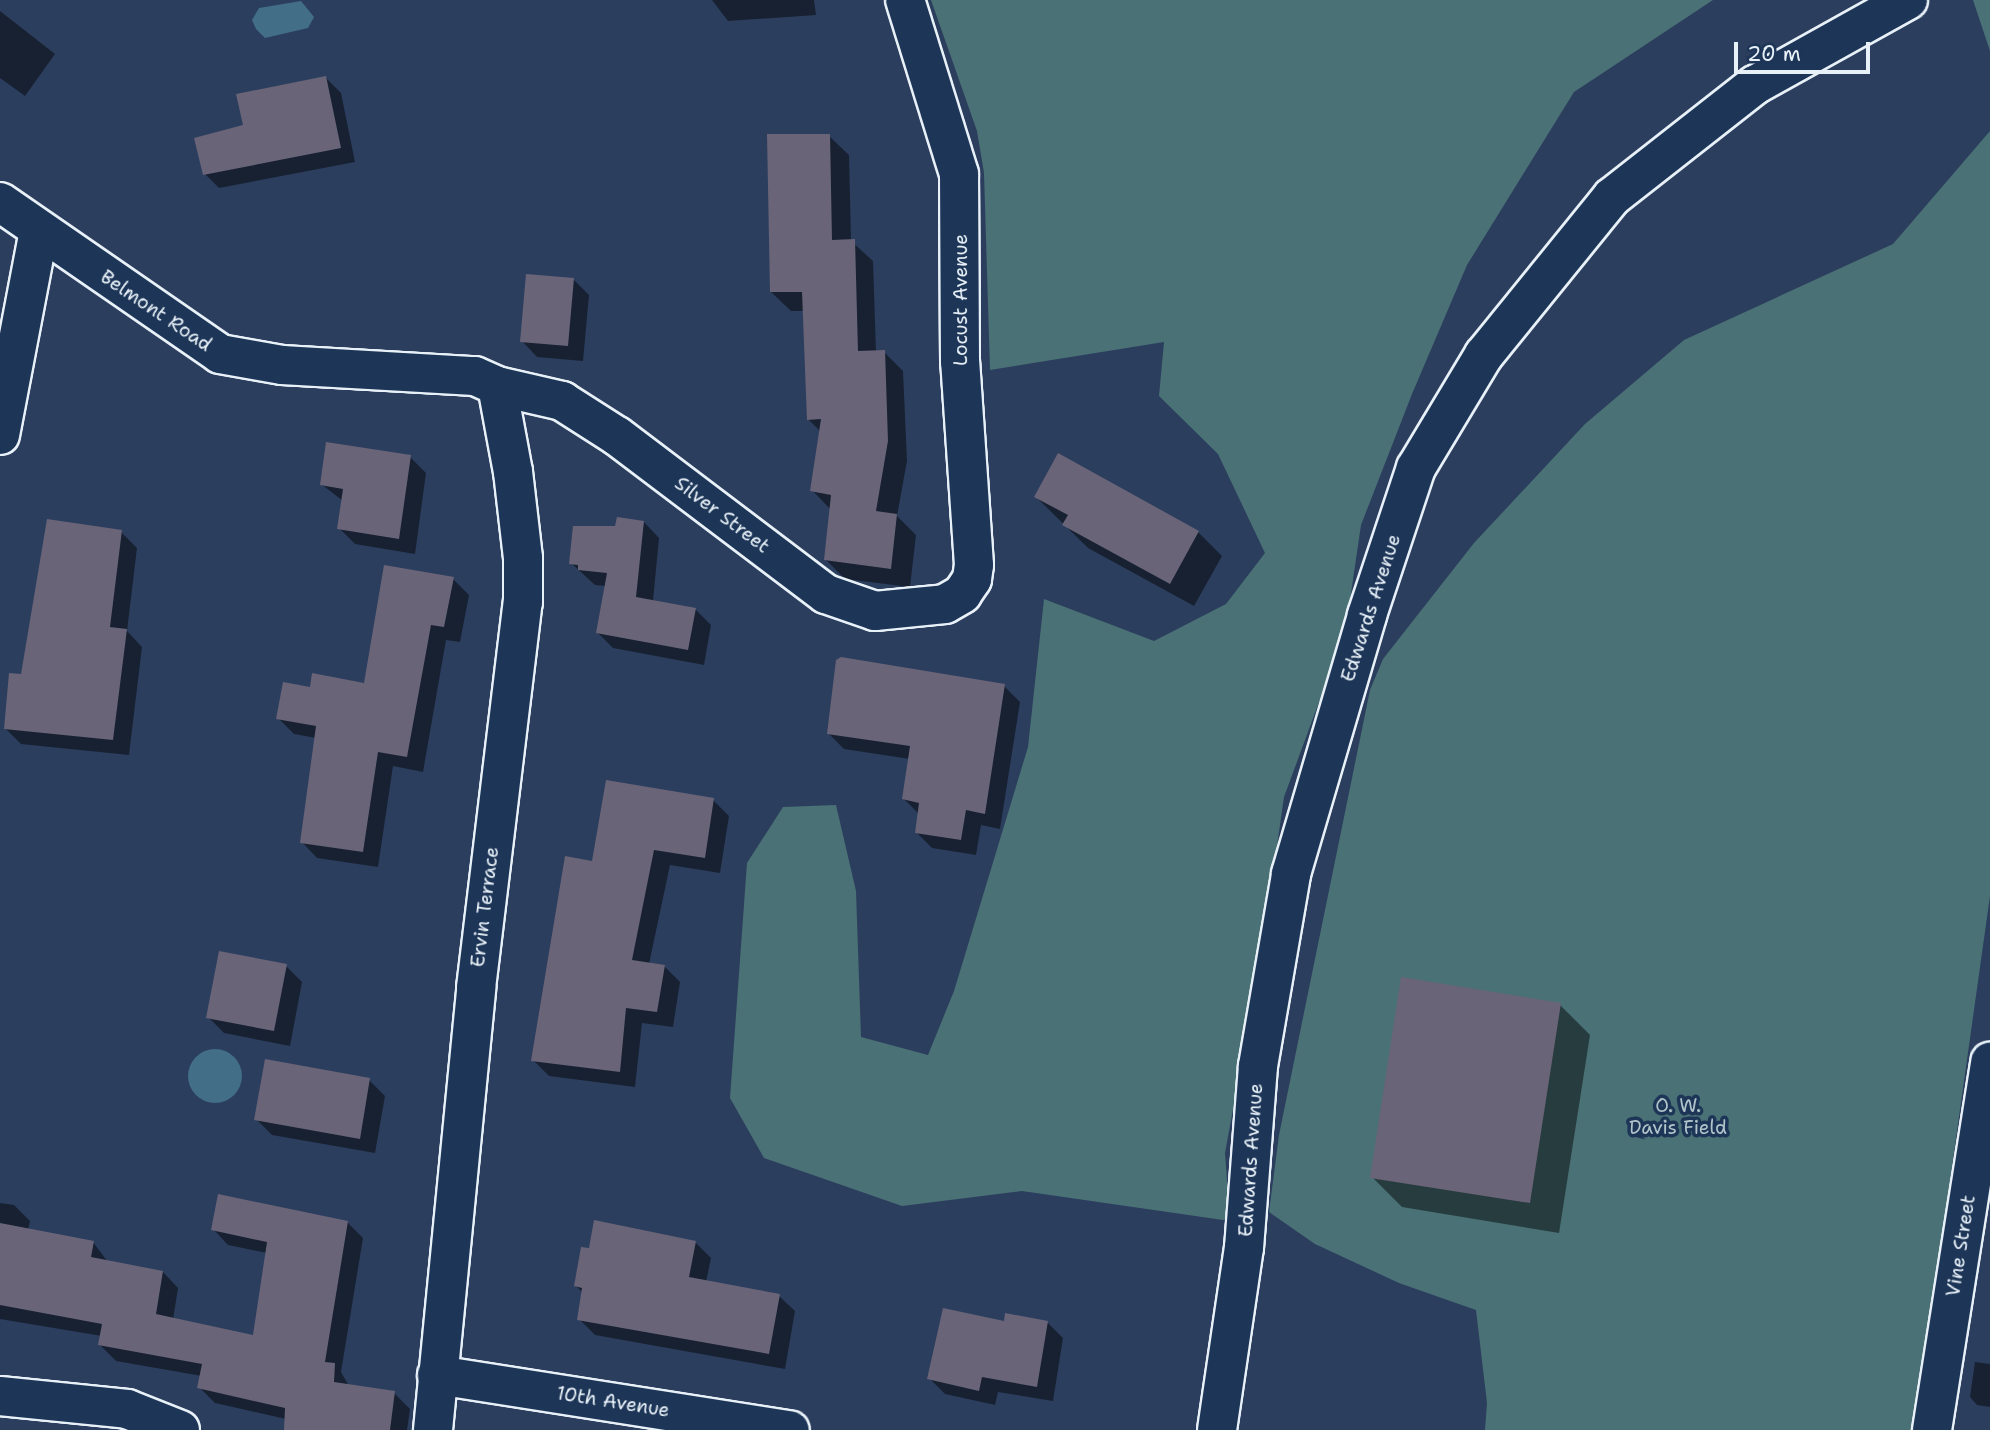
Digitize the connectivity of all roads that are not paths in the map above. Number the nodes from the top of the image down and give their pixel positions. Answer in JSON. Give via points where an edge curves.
{"nodes":[{"id":1,"x":905,"y":0,"type":"edge"},
{"id":2,"x":1908,"y":0,"type":"edge"},
{"id":3,"x":0,"y":202,"type":"edge"},
{"id":4,"x":39,"y":231,"type":"junction"},
{"id":5,"x":497,"y":386,"type":"junction"},
{"id":6,"x":0,"y":435,"type":"edge"},
{"id":7,"x":955,"y":601,"type":"joint"},
{"id":8,"x":1990,"y":1062,"type":"edge"},
{"id":9,"x":437,"y":1375,"type":"junction"},
{"id":10,"x":0,"y":1396,"type":"edge"},
{"id":11,"x":180,"y":1430,"type":"edge"},
{"id":12,"x":433,"y":1430,"type":"edge"},
{"id":13,"x":790,"y":1430,"type":"edge"},
{"id":14,"x":1217,"y":1430,"type":"edge"},
{"id":15,"x":1932,"y":1430,"type":"edge"}],
"edges":[{"from":1,"to":7,"type":"street","name":"Locust Avenue","via":[[959,174],[960,362],[974,565],[972,579]]},
{"from":2,"to":14,"type":"street","name":"Edwards Avenue","via":[[1755,85],[1612,197],[1483,355],[1416,468],[1367,615],[1291,874],[1258,1066],[1244,1248]]},
{"from":3,"to":4,"type":"street","name":"Belmont Road"},
{"from":4,"to":5,"type":"street","name":"Belmont Road","via":[[219,354],[282,365],[445,372],[475,376]]},
{"from":4,"to":6,"type":"street"},
{"from":5,"to":7,"type":"street","name":"Silver Street","via":[[562,401],[617,436],[826,594],[875,611]]},
{"from":5,"to":9,"type":"street","name":"Ervin Terrace","via":[[513,472],[523,602],[476,988]]},
{"from":8,"to":15,"type":"street","name":"Vine Street"},
{"from":9,"to":12,"type":"street","name":"Ervin Terrace"},
{"from":9,"to":13,"type":"street","name":"10th Avenue"},
{"from":10,"to":11,"type":"street","via":[[127,1409]]}]}
